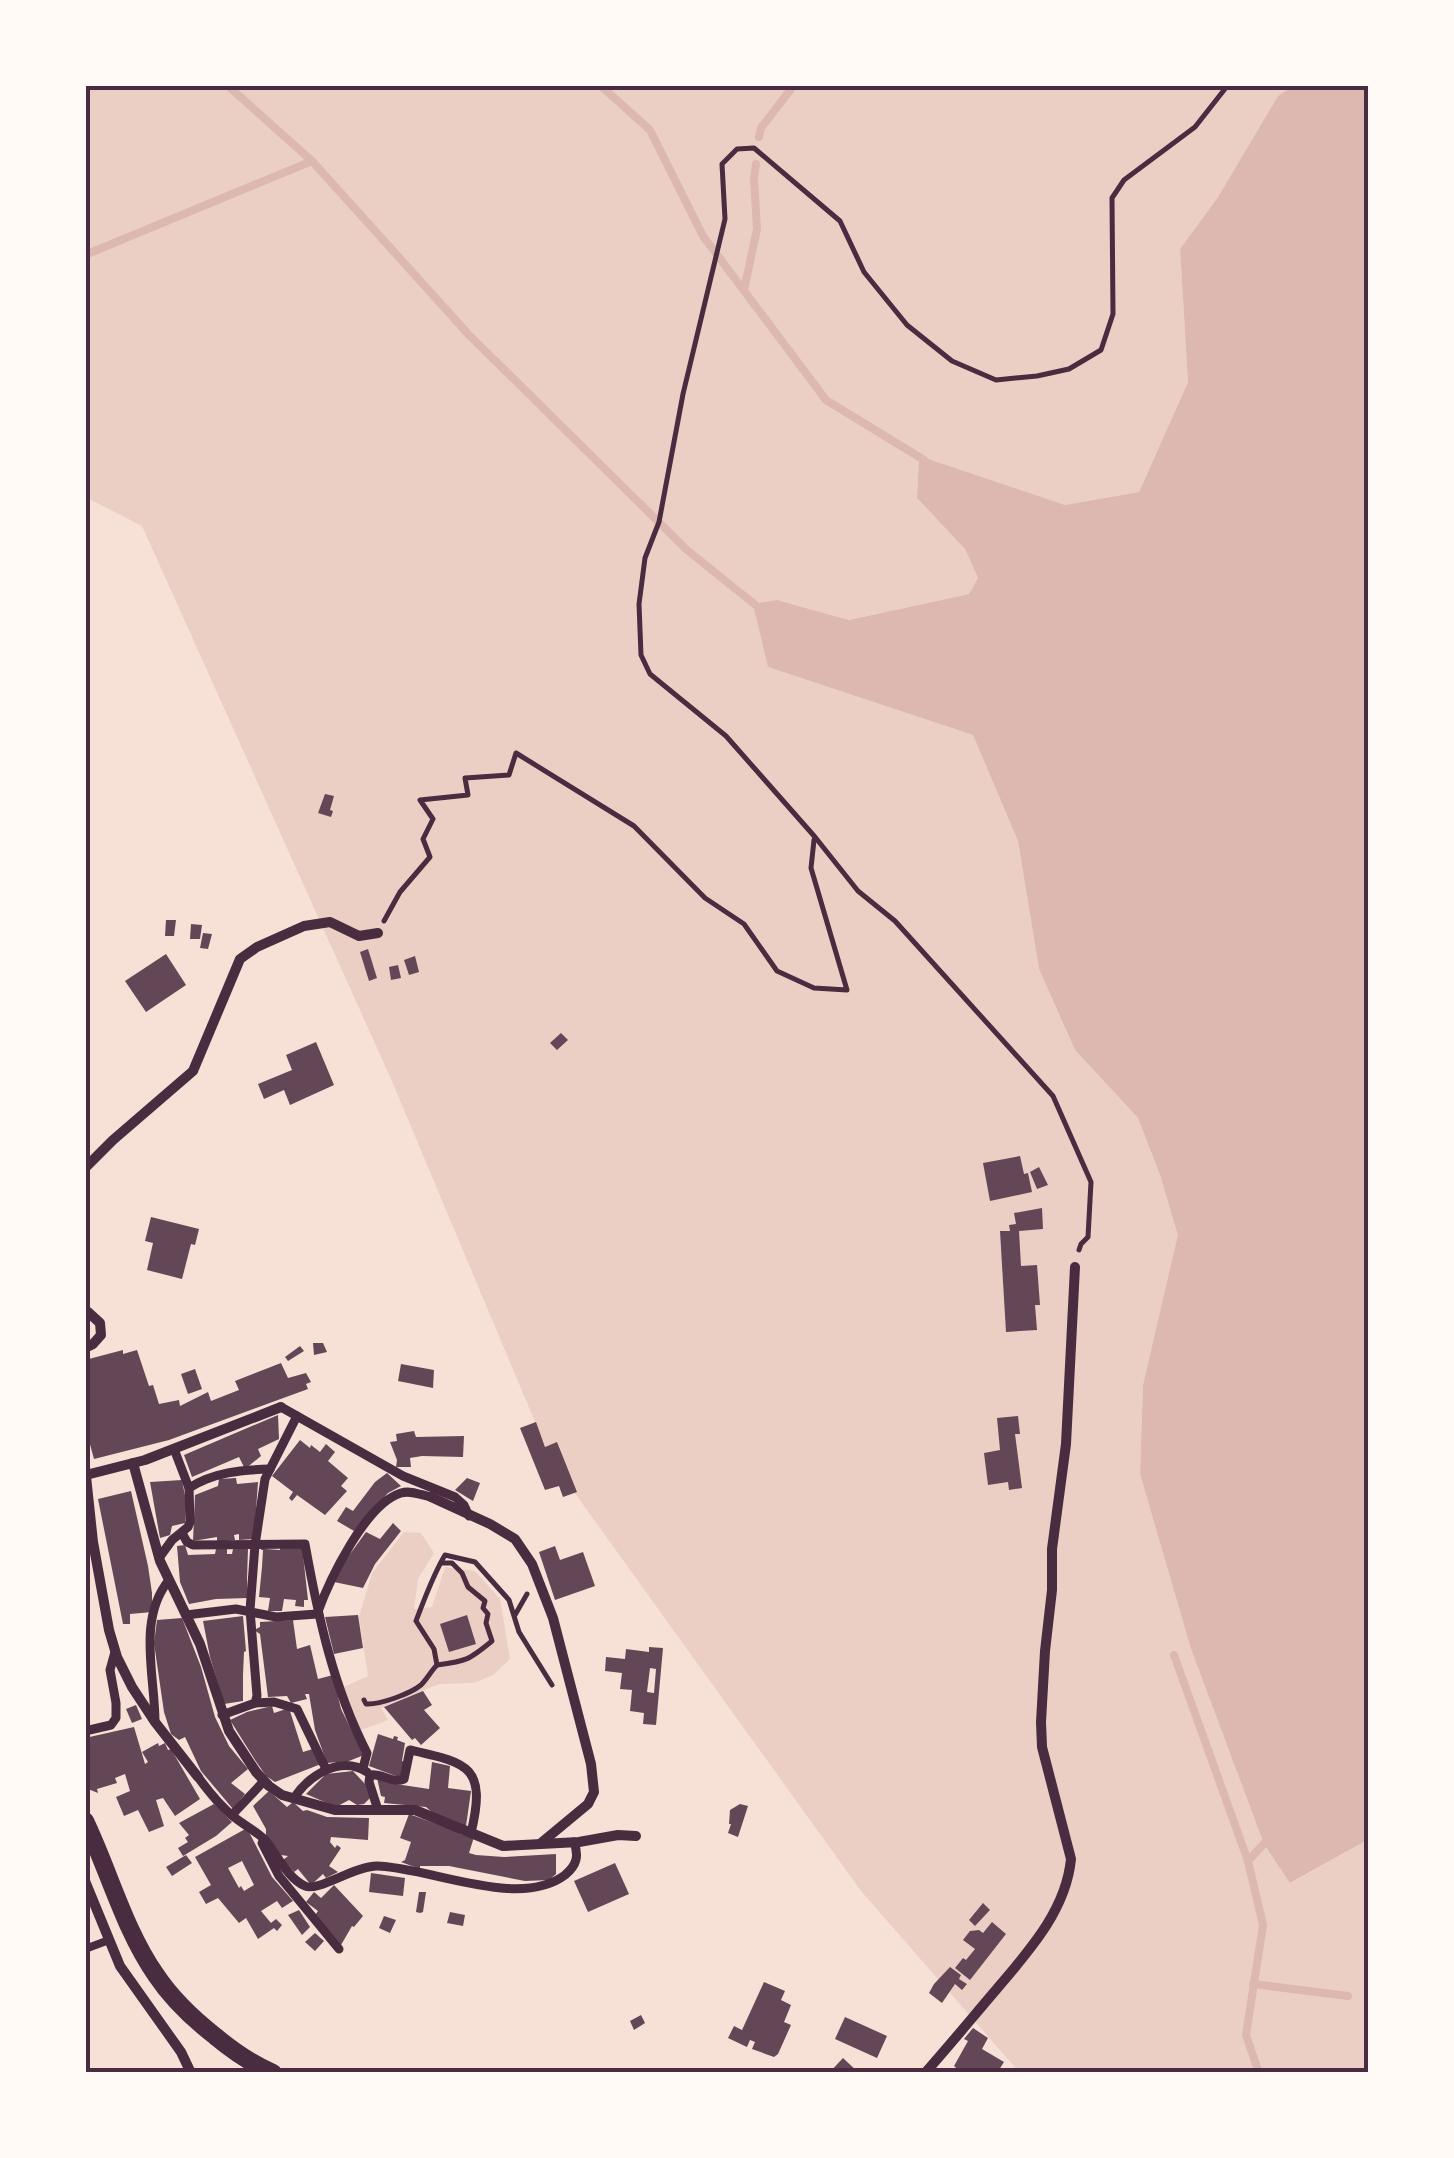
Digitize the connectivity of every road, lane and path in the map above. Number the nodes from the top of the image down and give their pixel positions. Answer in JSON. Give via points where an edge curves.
{"nodes":[{"id":1,"x":1228,"y":85,"type":"edge"},
{"id":2,"x":814,"y":837,"type":"junction"},
{"id":3,"x":378,"y":933,"type":"joint"},
{"id":4,"x":85,"y":1168,"type":"edge"},
{"id":5,"x":1075,"y":1266,"type":"joint"},
{"id":6,"x":85,"y":1313,"type":"edge"},
{"id":7,"x":85,"y":1348,"type":"edge"},
{"id":8,"x":281,"y":1407,"type":"joint"},
{"id":9,"x":297,"y":1416,"type":"junction"},
{"id":10,"x":174,"y":1448,"type":"junction"},
{"id":11,"x":132,"y":1463,"type":"junction"},
{"id":12,"x":85,"y":1467,"type":"edge"},
{"id":13,"x":270,"y":1469,"type":"junction"},
{"id":14,"x":86,"y":1475,"type":"edge"},
{"id":15,"x":189,"y":1488,"type":"junction"},
{"id":16,"x":431,"y":1497,"type":"joint"},
{"id":17,"x":469,"y":1516,"type":"junction"},
{"id":18,"x":182,"y":1533,"type":"junction"},
{"id":19,"x":254,"y":1545,"type":"junction"},
{"id":20,"x":159,"y":1558,"type":"junction"},
{"id":21,"x":440,"y":1563,"type":"junction"},
{"id":22,"x":169,"y":1580,"type":"junction"},
{"id":23,"x":250,"y":1610,"type":"junction"},
{"id":24,"x":317,"y":1614,"type":"junction"},
{"id":25,"x":186,"y":1616,"type":"junction"},
{"id":26,"x":116,"y":1652,"type":"junction"},
{"id":27,"x":437,"y":1665,"type":"junction"},
{"id":28,"x":553,"y":1687,"type":"dead end"},
{"id":29,"x":341,"y":1694,"type":"junction"},
{"id":30,"x":256,"y":1703,"type":"junction"},
{"id":31,"x":222,"y":1715,"type":"junction"},
{"id":32,"x":155,"y":1722,"type":"junction"},
{"id":33,"x":85,"y":1730,"type":"edge"},
{"id":34,"x":326,"y":1769,"type":"junction"},
{"id":35,"x":367,"y":1772,"type":"junction"},
{"id":36,"x":198,"y":1778,"type":"joint"},
{"id":37,"x":264,"y":1781,"type":"junction"},
{"id":38,"x":294,"y":1798,"type":"junction"},
{"id":39,"x":378,"y":1810,"type":"junction"},
{"id":40,"x":232,"y":1815,"type":"junction"},
{"id":41,"x":85,"y":1820,"type":"edge"},
{"id":42,"x":471,"y":1833,"type":"junction"},
{"id":43,"x":260,"y":1836,"type":"junction"},
{"id":44,"x":636,"y":1836,"type":"dead end"},
{"id":45,"x":574,"y":1842,"type":"junction"},
{"id":46,"x":540,"y":1844,"type":"junction"},
{"id":47,"x":85,"y":1880,"type":"edge"},
{"id":48,"x":108,"y":1940,"type":"junction"},
{"id":49,"x":339,"y":1948,"type":"dead end"},
{"id":50,"x":85,"y":1950,"type":"edge"},
{"id":51,"x":191,"y":2073,"type":"edge"},
{"id":52,"x":274,"y":2073,"type":"edge"},
{"id":53,"x":925,"y":2073,"type":"edge"}],
"edges":[{"from":1,"to":2,"type":"path","via":[[1196,128],[1124,180],[1112,198],[1113,314],[1100,350],[1069,369],[1038,376],[996,380],[952,361],[907,325],[864,272],[840,221],[773,162],[754,148],[737,150],[722,164],[724,219],[646,558],[641,655],[650,674],[726,736]]},
{"from":2,"to":3,"type":"path","via":[[811,868],[847,990],[814,988],[778,971],[744,924],[705,898],[634,826],[516,753],[509,775],[465,778],[468,795],[420,800],[433,819],[423,839],[430,856]]},
{"from":2,"to":5,"type":"path","via":[[858,892],[895,921],[1054,1096],[1091,1182],[1088,1237]]},
{"from":3,"to":4,"type":"street","via":[[359,936],[330,922],[304,926],[240,960],[193,1072]]},
{"from":5,"to":53,"type":"street","via":[[1041,1722],[1070,1875],[1038,1938]]},
{"from":6,"to":7,"type":"street","via":[[100,1323],[100,1334]]},
{"from":8,"to":9,"type":"street"},
{"from":8,"to":10,"type":"street"},
{"from":9,"to":13,"type":"street"},
{"from":9,"to":17,"type":"street","via":[[403,1476],[455,1497]]},
{"from":10,"to":11,"type":"street"},
{"from":10,"to":15,"type":"street"},
{"from":11,"to":14,"type":"street"},
{"from":11,"to":20,"type":"street"},
{"from":12,"to":14,"type":"street"},
{"from":13,"to":15,"type":"street","via":[[232,1471]]},
{"from":13,"to":19,"type":"street"},
{"from":14,"to":26,"type":"street"},
{"from":15,"to":18,"type":"street","via":[[190,1522]]},
{"from":16,"to":17,"type":"street"},
{"from":16,"to":24,"type":"street","via":[[404,1492],[377,1511],[344,1552]]},
{"from":17,"to":46,"type":"street","via":[[506,1532],[532,1564],[563,1651],[591,1764],[592,1798]]},
{"from":18,"to":19,"type":"street","via":[[193,1546]]},
{"from":18,"to":20,"type":"street"},
{"from":19,"to":23,"type":"street"},
{"from":19,"to":24,"type":"street","via":[[304,1544]]},
{"from":20,"to":22,"type":"street"},
{"from":21,"to":27,"type":"path","via":[[416,1622]]},
{"from":21,"to":27,"type":"path","via":[[452,1563],[484,1601],[492,1641],[476,1657]]},
{"from":21,"to":28,"type":"path","via":[[445,1556],[476,1562],[509,1600],[519,1632]]},
{"from":22,"to":25,"type":"street"},
{"from":22,"to":32,"type":"street","via":[[149,1639]]},
{"from":23,"to":24,"type":"street","via":[[276,1617]]},
{"from":23,"to":25,"type":"street"},
{"from":23,"to":30,"type":"street"},
{"from":24,"to":29,"type":"street"},
{"from":25,"to":31,"type":"street"},
{"from":26,"to":32,"type":"street"},
{"from":26,"to":33,"type":"street","via":[[110,1670],[116,1718]]},
{"from":27,"to":29,"type":"path","via":[[420,1686],[376,1705],[366,1704],[358,1687]]},
{"from":29,"to":35,"type":"street","via":[[366,1753]]},
{"from":30,"to":31,"type":"street"},
{"from":30,"to":34,"type":"street","via":[[298,1709]]},
{"from":31,"to":37,"type":"street"},
{"from":32,"to":36,"type":"street"},
{"from":34,"to":35,"type":"street"},
{"from":34,"to":38,"type":"street"},
{"from":35,"to":39,"type":"street"},
{"from":35,"to":42,"type":"street","via":[[404,1779],[410,1750],[466,1767],[476,1794]]},
{"from":36,"to":40,"type":"street"},
{"from":37,"to":38,"type":"street"},
{"from":37,"to":40,"type":"street"},
{"from":38,"to":39,"type":"street","via":[[335,1810]]},
{"from":39,"to":42,"type":"street","via":[[414,1810]]},
{"from":40,"to":43,"type":"street"},
{"from":41,"to":52,"type":"street","via":[[156,1976],[201,2025]]},
{"from":42,"to":46,"type":"street","via":[[502,1846]]},
{"from":43,"to":45,"type":"street","via":[[311,1888],[377,1866],[519,1889],[544,1886],[575,1864]]},
{"from":43,"to":49,"type":"street","via":[[279,1876]]},
{"from":44,"to":45,"type":"street"},
{"from":45,"to":46,"type":"street"},
{"from":47,"to":48,"type":"street"},
{"from":48,"to":50,"type":"lane"},
{"from":48,"to":51,"type":"street"}]}
